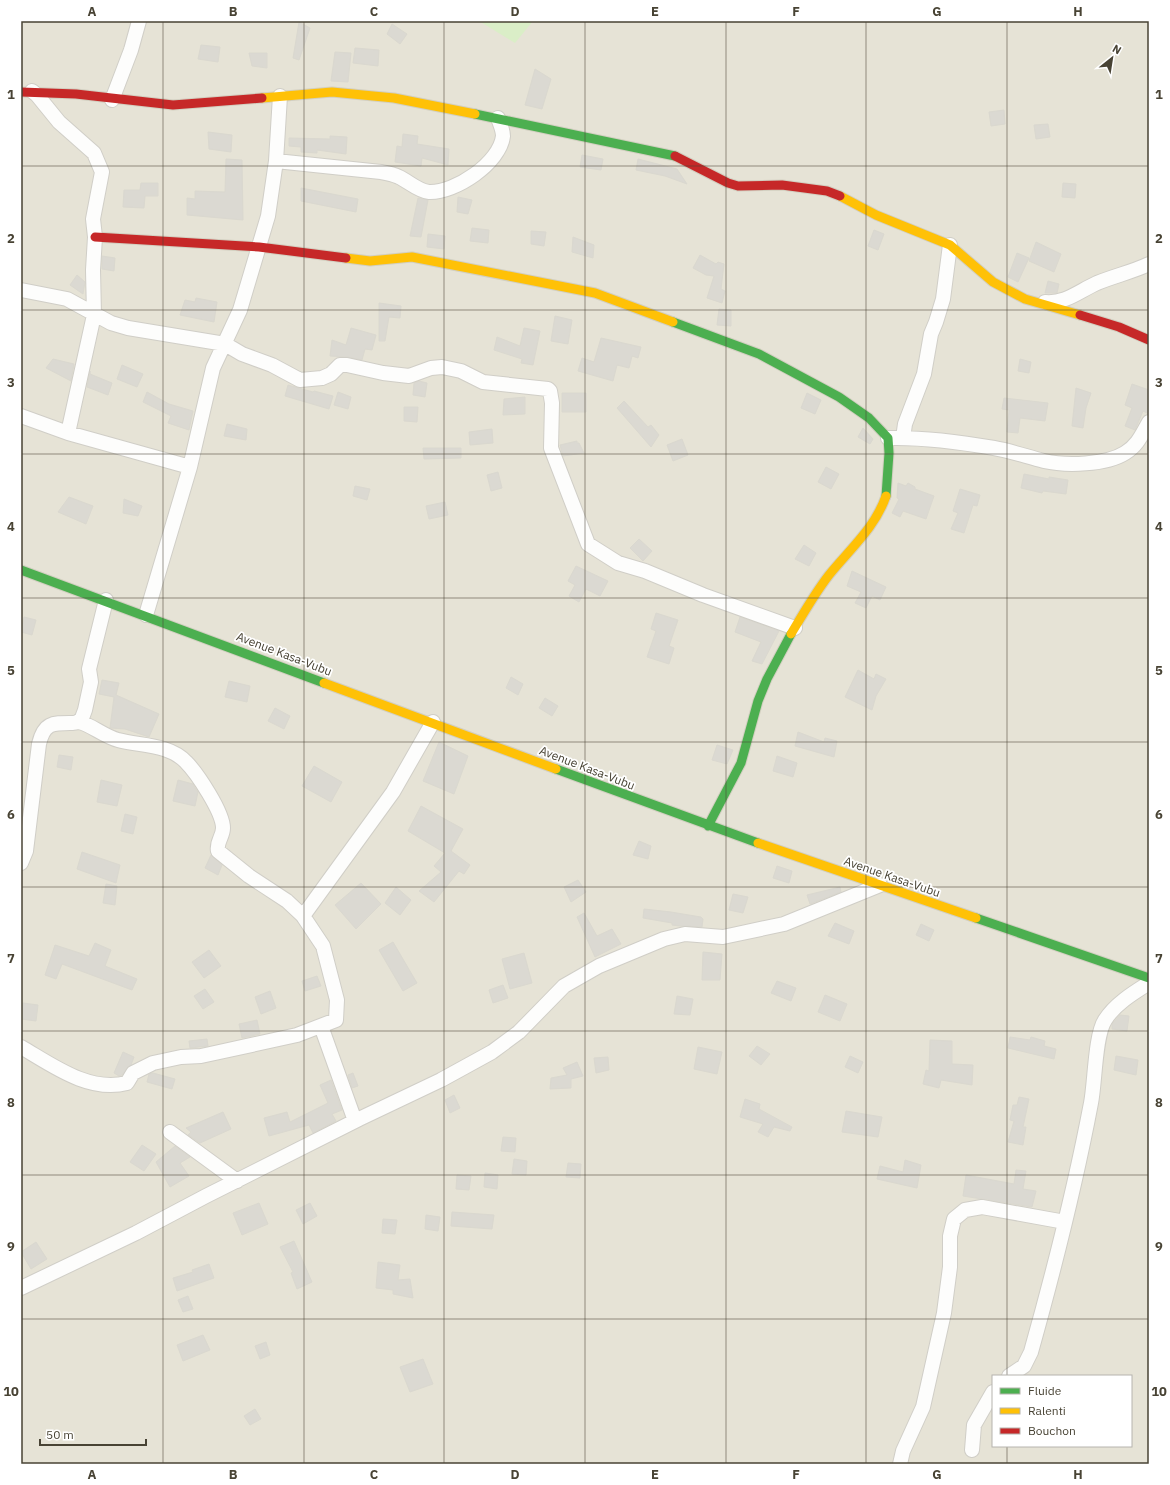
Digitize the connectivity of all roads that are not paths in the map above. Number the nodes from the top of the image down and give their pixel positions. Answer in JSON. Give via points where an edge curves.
{"nodes":[{"id":1,"x":139,"y":21,"type":"edge"},
{"id":2,"x":21,"y":83,"type":"edge"},
{"id":3,"x":21,"y":92,"type":"edge"},
{"id":4,"x":37,"y":95,"type":"junction"},
{"id":5,"x":280,"y":96,"type":"junction"},
{"id":6,"x":112,"y":100,"type":"junction"},
{"id":7,"x":498,"y":118,"type":"junction"},
{"id":8,"x":276,"y":161,"type":"junction"},
{"id":9,"x":95,"y":237,"type":"junction"},
{"id":10,"x":950,"y":245,"type":"junction"},
{"id":11,"x":258,"y":247,"type":"junction"},
{"id":12,"x":1149,"y":264,"type":"edge"},
{"id":13,"x":21,"y":290,"type":"edge"},
{"id":14,"x":1025,"y":299,"type":"junction"},
{"id":15,"x":94,"y":315,"type":"junction"},
{"id":16,"x":1149,"y":340,"type":"edge"},
{"id":17,"x":224,"y":344,"type":"junction"},
{"id":18,"x":21,"y":416,"type":"edge"},
{"id":19,"x":1149,"y":422,"type":"edge"},
{"id":20,"x":68,"y":433,"type":"junction"},
{"id":21,"x":888,"y":438,"type":"junction"},
{"id":22,"x":903,"y":438,"type":"junction"},
{"id":23,"x":190,"y":467,"type":"junction"},
{"id":24,"x":21,"y":570,"type":"edge"},
{"id":25,"x":106,"y":600,"type":"junction"},
{"id":26,"x":146,"y":615,"type":"junction"},
{"id":27,"x":795,"y":628,"type":"junction"},
{"id":28,"x":78,"y":722,"type":"junction"},
{"id":29,"x":432,"y":722,"type":"junction"},
{"id":30,"x":708,"y":826,"type":"junction"},
{"id":31,"x":21,"y":863,"type":"edge"},
{"id":32,"x":880,"y":885,"type":"junction"},
{"id":33,"x":304,"y":916,"type":"junction"},
{"id":34,"x":1149,"y":978,"type":"edge"},
{"id":35,"x":1149,"y":983,"type":"edge"},
{"id":36,"x":321,"y":1026,"type":"junction"},
{"id":37,"x":21,"y":1047,"type":"edge"},
{"id":38,"x":355,"y":1121,"type":"junction"},
{"id":39,"x":170,"y":1132,"type":"dead end"},
{"id":40,"x":237,"y":1180,"type":"junction"},
{"id":41,"x":1065,"y":1222,"type":"junction"},
{"id":42,"x":21,"y":1288,"type":"edge"},
{"id":43,"x":1010,"y":1375,"type":"edge"},
{"id":44,"x":992,"y":1394,"type":"edge"},
{"id":45,"x":972,"y":1450,"type":"dead end"},
{"id":46,"x":900,"y":1464,"type":"edge"}],
"edges":[{"from":1,"to":6,"type":"street","via":[[132,50]]},
{"from":2,"to":4,"type":"street"},
{"from":3,"to":4,"type":"main road"},
{"from":4,"to":6,"type":"main road","via":[[76,94]]},
{"from":4,"to":9,"type":"street","via":[[60,122],[87,146],[99,162],[102,172],[93,219]]},
{"from":5,"to":6,"type":"main road","via":[[187,105],[153,105]]},
{"from":5,"to":7,"type":"main road","via":[[348,92]]},
{"from":5,"to":8,"type":"street"},
{"from":7,"to":8,"type":"street","via":[[503,134],[496,155],[466,179],[437,191],[420,189],[398,176],[381,172]]},
{"from":7,"to":10,"type":"main road","via":[[682,158],[738,186],[782,185],[827,191],[876,216]]},
{"from":8,"to":11,"type":"street","via":[[268,216]]},
{"from":9,"to":11,"type":"main road"},
{"from":9,"to":15,"type":"street"},
{"from":10,"to":14,"type":"main road","via":[[993,282]]},
{"from":10,"to":22,"type":"street","via":[[943,299],[931,334],[924,374],[905,424]]},
{"from":11,"to":17,"type":"street","via":[[240,310]]},
{"from":11,"to":21,"type":"main road","via":[[370,261],[412,257],[595,294],[759,354],[839,397],[869,418]]},
{"from":12,"to":14,"type":"street","via":[[1055,303]]},
{"from":13,"to":15,"type":"street","via":[[67,299]]},
{"from":14,"to":16,"type":"main road","via":[[1119,327]]},
{"from":15,"to":17,"type":"street","via":[[135,330]]},
{"from":15,"to":20,"type":"street"},
{"from":17,"to":23,"type":"street","via":[[213,368]]},
{"from":17,"to":27,"type":"street","via":[[300,380],[322,378],[331,374],[340,365],[409,376],[442,367],[461,371],[484,382],[548,389],[552,403],[551,448],[588,544],[618,563]]},
{"from":18,"to":20,"type":"street"},
{"from":19,"to":22,"type":"street","via":[[1142,438],[1125,454],[1083,464],[1045,461],[995,448]]},
{"from":20,"to":23,"type":"street"},
{"from":21,"to":22,"type":"street"},
{"from":21,"to":27,"type":"main road","via":[[890,453],[886,495],[881,510],[868,531],[810,602]]},
{"from":23,"to":26,"type":"street"},
{"from":24,"to":25,"type":"main road","name":"Avenue Kasa-Vubu"},
{"from":25,"to":26,"type":"main road","name":"Avenue Kasa-Vubu"},
{"from":25,"to":28,"type":"street","via":[[89,669],[91,682],[85,710]]},
{"from":26,"to":29,"type":"main road","name":"Avenue Kasa-Vubu"},
{"from":27,"to":30,"type":"main road","via":[[767,679],[758,701],[741,763]]},
{"from":28,"to":31,"type":"street","via":[[55,723],[42,734],[26,850]]},
{"from":28,"to":33,"type":"street","via":[[116,740],[151,745],[178,755],[186,761],[217,807],[222,819],[223,829],[217,845],[218,851]]},
{"from":29,"to":30,"type":"main road","name":"Avenue Kasa-Vubu"},
{"from":29,"to":33,"type":"street","via":[[393,792]]},
{"from":30,"to":32,"type":"main road","name":"Avenue Kasa-Vubu"},
{"from":32,"to":34,"type":"main road","name":"Avenue Kasa-Vubu"},
{"from":32,"to":38,"type":"street","via":[[784,924],[723,937],[684,934],[664,939],[599,966],[564,986],[519,1032],[492,1052],[441,1080]]},
{"from":33,"to":36,"type":"street","via":[[323,946],[337,1000],[336,1020]]},
{"from":35,"to":41,"type":"street","via":[[1112,1011],[1104,1020],[1099,1032],[1091,1103],[1075,1186]]},
{"from":36,"to":37,"type":"street","via":[[297,1035],[201,1056],[154,1063],[140,1068],[133,1073],[127,1084],[119,1086],[78,1080]]},
{"from":36,"to":38,"type":"street"},
{"from":38,"to":40,"type":"street"},
{"from":39,"to":40,"type":"street"},
{"from":40,"to":42,"type":"street","via":[[136,1233]]},
{"from":41,"to":43,"type":"street","via":[[1031,1352],[1024,1366]]},
{"from":41,"to":46,"type":"street","via":[[982,1207],[966,1210],[954,1219],[950,1236],[950,1267],[944,1313],[923,1407],[903,1451]]},
{"from":44,"to":45,"type":"street","via":[[974,1425]]}]}
